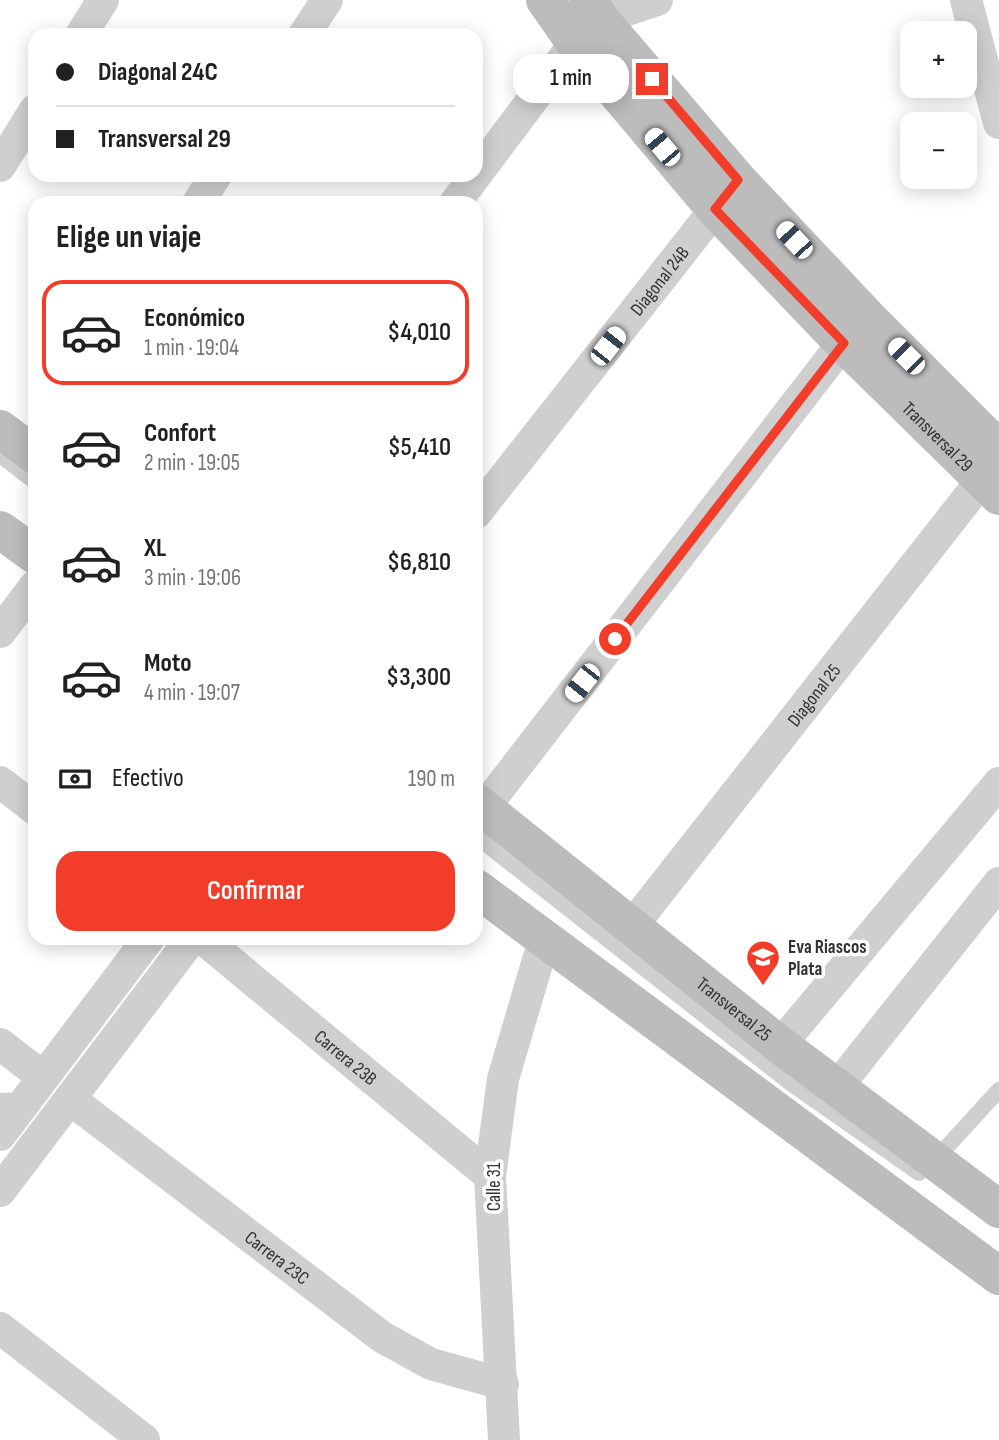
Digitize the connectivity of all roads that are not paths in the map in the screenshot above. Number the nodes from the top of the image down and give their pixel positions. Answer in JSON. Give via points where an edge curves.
{"nodes":[{"id":1,"x":103,"y":0,"type":"edge"},
{"id":2,"x":327,"y":0,"type":"edge"},
{"id":3,"x":545,"y":0,"type":"edge"},
{"id":4,"x":657,"y":0,"type":"edge"},
{"id":5,"x":966,"y":0,"type":"edge"},
{"id":6,"x":588,"y":21,"type":"edge"},
{"id":7,"x":85,"y":28,"type":"edge"},
{"id":8,"x":309,"y":28,"type":"edge"},
{"id":9,"x":28,"y":121,"type":"edge"},
{"id":10,"x":999,"y":123,"type":"edge"},
{"id":11,"x":483,"y":165,"type":"edge"},
{"id":12,"x":0,"y":166,"type":"edge"},
{"id":13,"x":738,"y":180,"type":"junction"},
{"id":14,"x":715,"y":209,"type":"junction"},
{"id":15,"x":844,"y":343,"type":"junction"},
{"id":16,"x":0,"y":429,"type":"edge"},
{"id":17,"x":28,"y":450,"type":"edge"},
{"id":18,"x":0,"y":455,"type":"edge"},
{"id":19,"x":995,"y":473,"type":"edge"},
{"id":20,"x":28,"y":477,"type":"edge"},
{"id":21,"x":483,"y":504,"type":"edge"},
{"id":22,"x":0,"y":513,"type":"edge"},
{"id":23,"x":0,"y":530,"type":"edge"},
{"id":24,"x":28,"y":534,"type":"edge"},
{"id":25,"x":28,"y":550,"type":"edge"},
{"id":26,"x":28,"y":595,"type":"edge"},
{"id":27,"x":0,"y":632,"type":"edge"},
{"id":28,"x":0,"y":782,"type":"edge"},
{"id":29,"x":999,"y":783,"type":"edge"},
{"id":30,"x":28,"y":803,"type":"edge"},
{"id":31,"x":483,"y":810,"type":"edge"},
{"id":32,"x":483,"y":818,"type":"edge"},
{"id":33,"x":483,"y":818,"type":"edge"},
{"id":34,"x":483,"y":883,"type":"edge"},
{"id":35,"x":999,"y":883,"type":"edge"},
{"id":36,"x":483,"y":884,"type":"edge"},
{"id":37,"x":632,"y":926,"type":"junction"},
{"id":38,"x":546,"y":940,"type":"junction"},
{"id":39,"x":143,"y":945,"type":"edge"},
{"id":40,"x":187,"y":945,"type":"edge"},
{"id":41,"x":210,"y":945,"type":"edge"},
{"id":42,"x":0,"y":1044,"type":"edge"},
{"id":43,"x":780,"y":1045,"type":"junction"},
{"id":44,"x":837,"y":1087,"type":"junction"},
{"id":45,"x":999,"y":1090,"type":"edge"},
{"id":46,"x":23,"y":1093,"type":"edge"},
{"id":47,"x":70,"y":1099,"type":"junction"},
{"id":48,"x":0,"y":1135,"type":"edge"},
{"id":49,"x":932,"y":1170,"type":"junction"},
{"id":50,"x":490,"y":1176,"type":"junction"},
{"id":51,"x":0,"y":1191,"type":"edge"},
{"id":52,"x":988,"y":1210,"type":"edge"},
{"id":53,"x":999,"y":1228,"type":"edge"},
{"id":54,"x":976,"y":1239,"type":"dead end"},
{"id":55,"x":999,"y":1276,"type":"edge"},
{"id":56,"x":0,"y":1328,"type":"edge"},
{"id":57,"x":503,"y":1384,"type":"junction"},
{"id":58,"x":144,"y":1440,"type":"edge"},
{"id":59,"x":504,"y":1440,"type":"edge"}],
"edges":[{"from":1,"to":7,"type":"street"},
{"from":2,"to":8,"type":"street"},
{"from":3,"to":6,"type":"main road","name":"Transversal 29"},
{"from":4,"to":6,"type":"street"},
{"from":5,"to":10,"type":"street"},
{"from":6,"to":11,"type":"street"},
{"from":6,"to":13,"type":"main road","name":"Transversal 29"},
{"from":6,"to":14,"type":"main road","name":"Transversal 29"},
{"from":9,"to":12,"type":"street"},
{"from":13,"to":14,"type":"street","name":"Diagonal 24B"},
{"from":13,"to":19,"type":"main road","name":"Transversal 29","via":[[869,319]]},
{"from":14,"to":15,"type":"main road","name":"Transversal 29"},
{"from":14,"to":21,"type":"street","name":"Diagonal 24B"},
{"from":15,"to":19,"type":"main road","name":"Transversal 29"},
{"from":15,"to":31,"type":"street"},
{"from":16,"to":17,"type":"main road"},
{"from":18,"to":20,"type":"lane"},
{"from":19,"to":37,"type":"street","name":"Diagonal 25"},
{"from":22,"to":24,"type":"lane"},
{"from":23,"to":25,"type":"main road"},
{"from":26,"to":27,"type":"street"},
{"from":28,"to":30,"type":"street"},
{"from":29,"to":43,"type":"street"},
{"from":32,"to":37,"type":"main road","name":"Transversal 25"},
{"from":33,"to":49,"type":"lane","via":[[793,1085]]},
{"from":34,"to":54,"type":"lane"},
{"from":35,"to":44,"type":"street"},
{"from":36,"to":38,"type":"main road"},
{"from":37,"to":43,"type":"main road","name":"Transversal 25"},
{"from":38,"to":50,"type":"street","name":"Calle 31","via":[[503,1079]]},
{"from":38,"to":55,"type":"main road"},
{"from":39,"to":46,"type":"street"},
{"from":40,"to":47,"type":"street"},
{"from":41,"to":50,"type":"street","name":"Carrera 23B"},
{"from":42,"to":46,"type":"street"},
{"from":43,"to":44,"type":"main road","name":"Transversal 25"},
{"from":44,"to":49,"type":"main road","name":"Transversal 25"},
{"from":45,"to":49,"type":"lane"},
{"from":46,"to":48,"type":"street"},
{"from":47,"to":51,"type":"street"},
{"from":47,"to":57,"type":"street","name":"Carrera 23C","via":[[382,1337],[431,1364]]},
{"from":49,"to":52,"type":"main road","name":"Transversal 25"},
{"from":50,"to":57,"type":"street","name":"Calle 31"},
{"from":52,"to":53,"type":"lane"},
{"from":56,"to":58,"type":"street"},
{"from":57,"to":59,"type":"street","name":"Calle 31"}]}
